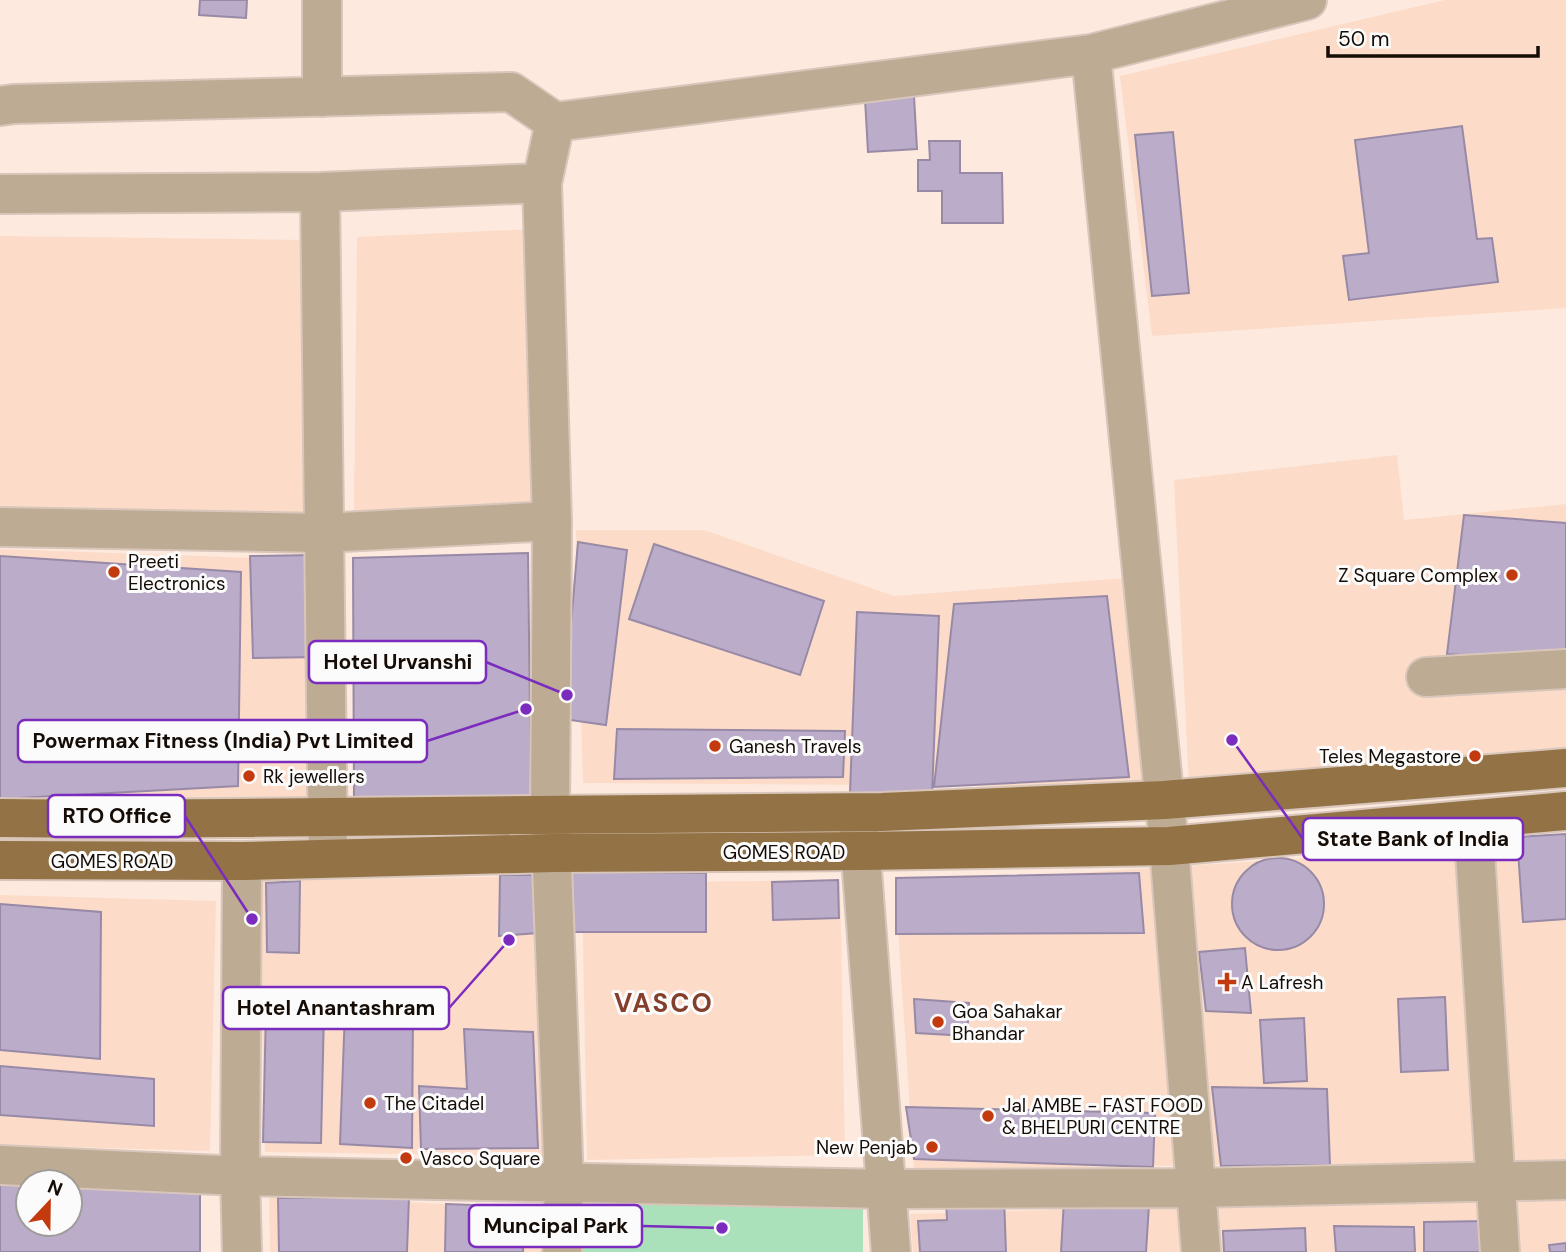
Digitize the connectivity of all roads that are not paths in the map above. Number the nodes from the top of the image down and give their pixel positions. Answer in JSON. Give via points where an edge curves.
{"nodes":[{"id":1,"x":321,"y":0,"type":"edge"},
{"id":2,"x":1307,"y":0,"type":"edge"},
{"id":3,"x":1091,"y":54,"type":"junction"},
{"id":4,"x":322,"y":97,"type":"junction"},
{"id":5,"x":0,"y":106,"type":"edge"},
{"id":6,"x":555,"y":122,"type":"junction"},
{"id":7,"x":542,"y":183,"type":"junction"},
{"id":8,"x":320,"y":192,"type":"junction"},
{"id":9,"x":0,"y":194,"type":"edge"},
{"id":10,"x":552,"y":520,"type":"junction"},
{"id":11,"x":0,"y":527,"type":"edge"},
{"id":12,"x":323,"y":533,"type":"junction"},
{"id":13,"x":1566,"y":669,"type":"edge"},
{"id":14,"x":1426,"y":677,"type":"dead end"},
{"id":15,"x":1566,"y":768,"type":"edge"},
{"id":16,"x":1164,"y":800,"type":"junction"},
{"id":17,"x":1566,"y":811,"type":"edge"},
{"id":18,"x":858,"y":812,"type":"junction"},
{"id":19,"x":550,"y":814,"type":"junction"},
{"id":20,"x":327,"y":817,"type":"junction"},
{"id":21,"x":0,"y":818,"type":"edge"},
{"id":22,"x":1473,"y":820,"type":"junction"},
{"id":23,"x":1169,"y":846,"type":"junction"},
{"id":24,"x":862,"y":851,"type":"junction"},
{"id":25,"x":553,"y":853,"type":"junction"},
{"id":26,"x":328,"y":858,"type":"junction"},
{"id":27,"x":0,"y":860,"type":"edge"},
{"id":28,"x":242,"y":862,"type":"junction"},
{"id":29,"x":0,"y":1165,"type":"edge"},
{"id":30,"x":240,"y":1176,"type":"junction"},
{"id":31,"x":1566,"y":1180,"type":"edge"},
{"id":32,"x":564,"y":1182,"type":"junction"},
{"id":33,"x":1496,"y":1182,"type":"junction"},
{"id":34,"x":1196,"y":1188,"type":"junction"},
{"id":35,"x":887,"y":1189,"type":"junction"},
{"id":36,"x":242,"y":1252,"type":"edge"},
{"id":37,"x":562,"y":1252,"type":"edge"},
{"id":38,"x":891,"y":1252,"type":"edge"},
{"id":39,"x":1201,"y":1252,"type":"edge"},
{"id":40,"x":1500,"y":1252,"type":"edge"}],
"edges":[{"from":1,"to":4,"type":"street"},
{"from":2,"to":3,"type":"street"},
{"from":3,"to":6,"type":"street"},
{"from":3,"to":16,"type":"street"},
{"from":4,"to":5,"type":"street"},
{"from":4,"to":6,"type":"street","via":[[511,92]]},
{"from":6,"to":7,"type":"street"},
{"from":7,"to":8,"type":"street"},
{"from":7,"to":10,"type":"street"},
{"from":8,"to":9,"type":"street"},
{"from":8,"to":12,"type":"street"},
{"from":10,"to":12,"type":"street"},
{"from":10,"to":19,"type":"street"},
{"from":11,"to":12,"type":"street"},
{"from":12,"to":20,"type":"street"},
{"from":13,"to":14,"type":"street"},
{"from":15,"to":16,"type":"main road","name":"GOMES ROAD"},
{"from":16,"to":18,"type":"main road","name":"GOMES ROAD"},
{"from":16,"to":23,"type":"street"},
{"from":17,"to":22,"type":"main road","name":"GOMES ROAD"},
{"from":18,"to":19,"type":"main road","name":"GOMES ROAD"},
{"from":18,"to":24,"type":"street"},
{"from":19,"to":20,"type":"main road","name":"GOMES ROAD"},
{"from":19,"to":25,"type":"street"},
{"from":20,"to":21,"type":"main road","name":"GOMES ROAD"},
{"from":20,"to":26,"type":"street"},
{"from":22,"to":23,"type":"main road","name":"GOMES ROAD"},
{"from":22,"to":33,"type":"street"},
{"from":23,"to":24,"type":"main road","name":"GOMES ROAD"},
{"from":23,"to":34,"type":"street"},
{"from":24,"to":25,"type":"main road","name":"GOMES ROAD"},
{"from":24,"to":35,"type":"street"},
{"from":25,"to":26,"type":"main road","name":"GOMES ROAD"},
{"from":25,"to":32,"type":"street"},
{"from":26,"to":28,"type":"main road","name":"GOMES ROAD"},
{"from":27,"to":28,"type":"main road","name":"GOMES ROAD"},
{"from":28,"to":30,"type":"street"},
{"from":29,"to":30,"type":"street"},
{"from":30,"to":32,"type":"street"},
{"from":30,"to":36,"type":"street"},
{"from":31,"to":33,"type":"street"},
{"from":32,"to":35,"type":"street"},
{"from":32,"to":37,"type":"street"},
{"from":33,"to":34,"type":"street"},
{"from":33,"to":40,"type":"street"},
{"from":34,"to":35,"type":"street"},
{"from":34,"to":39,"type":"street"},
{"from":35,"to":38,"type":"street"}]}
